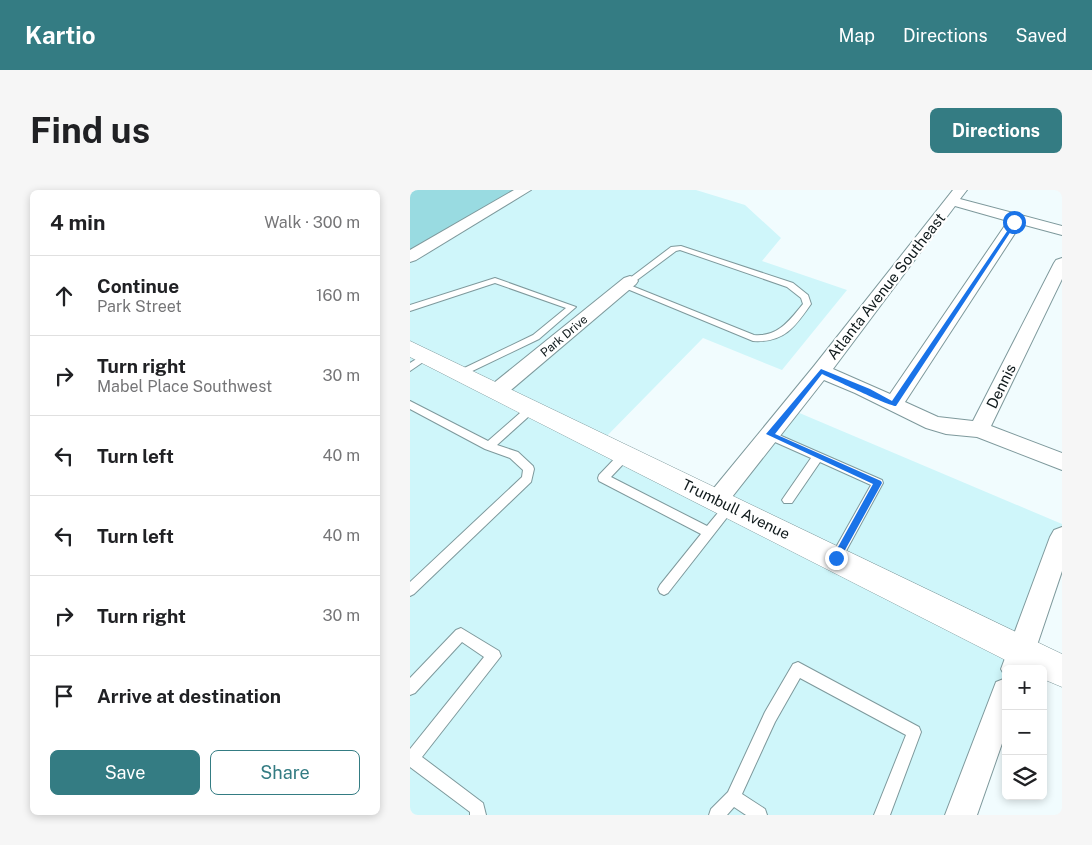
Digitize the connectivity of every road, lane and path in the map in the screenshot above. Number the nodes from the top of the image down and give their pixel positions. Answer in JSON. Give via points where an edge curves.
{"nodes":[{"id":1,"x":524,"y":190,"type":"edge"},
{"id":2,"x":956,"y":195,"type":"edge"},
{"id":3,"x":1016,"y":219,"type":"junction"},
{"id":4,"x":1062,"y":231,"type":"edge"},
{"id":5,"x":410,"y":257,"type":"edge"},
{"id":6,"x":1062,"y":263,"type":"edge"},
{"id":7,"x":627,"y":283,"type":"junction"},
{"id":8,"x":410,"y":308,"type":"edge"},
{"id":9,"x":415,"y":357,"type":"edge"},
{"id":10,"x":821,"y":371,"type":"junction"},
{"id":11,"x":461,"y":373,"type":"junction"},
{"id":12,"x":497,"y":391,"type":"junction"},
{"id":13,"x":410,"y":405,"type":"edge"},
{"id":14,"x":893,"y":405,"type":"junction"},
{"id":15,"x":532,"y":408,"type":"junction"},
{"id":16,"x":979,"y":429,"type":"junction"},
{"id":17,"x":770,"y":434,"type":"junction"},
{"id":18,"x":488,"y":446,"type":"junction"},
{"id":19,"x":625,"y":455,"type":"junction"},
{"id":20,"x":818,"y":456,"type":"junction"},
{"id":21,"x":1062,"y":462,"type":"edge"},
{"id":22,"x":788,"y":500,"type":"dead end"},
{"id":23,"x":724,"y":503,"type":"junction"},
{"id":24,"x":709,"y":533,"type":"junction"},
{"id":25,"x":1062,"y":537,"type":"edge"},
{"id":26,"x":836,"y":558,"type":"junction"},
{"id":27,"x":410,"y":590,"type":"edge"},
{"id":28,"x":664,"y":590,"type":"dead end"},
{"id":29,"x":1019,"y":660,"type":"edge"},
{"id":30,"x":1062,"y":671,"type":"edge"},
{"id":31,"x":410,"y":688,"type":"edge"},
{"id":32,"x":1002,"y":703,"type":"edge"},
{"id":33,"x":410,"y":759,"type":"edge"},
{"id":34,"x":733,"y":797,"type":"junction"},
{"id":35,"x":478,"y":815,"type":"edge"},
{"id":36,"x":718,"y":815,"type":"edge"},
{"id":37,"x":759,"y":815,"type":"edge"},
{"id":38,"x":882,"y":815,"type":"edge"},
{"id":39,"x":962,"y":815,"type":"edge"}],
"edges":[{"from":1,"to":5,"type":"street"},
{"from":2,"to":3,"type":"street"},
{"from":2,"to":10,"type":"street","name":"Atlanta Avenue Southeast"},
{"from":3,"to":4,"type":"street"},
{"from":3,"to":14,"type":"street"},
{"from":6,"to":16,"type":"street","name":"Dennis"},
{"from":7,"to":7,"type":"lane","via":[[752,338],[766,340],[786,330],[807,304],[806,297],[790,285],[682,248],[674,249]]},
{"from":7,"to":12,"type":"street","name":"Park Drive"},
{"from":8,"to":11,"type":"lane","via":[[495,280],[572,307],[536,336]]},
{"from":9,"to":11,"type":"street","name":"Trumbull Avenue"},
{"from":10,"to":14,"type":"street"},
{"from":10,"to":17,"type":"street","name":"Atlanta Avenue Southeast"},
{"from":11,"to":12,"type":"street","name":"Trumbull Avenue"},
{"from":12,"to":15,"type":"street","name":"Trumbull Avenue"},
{"from":13,"to":18,"type":"lane"},
{"from":14,"to":16,"type":"street","via":[[924,422],[958,430]]},
{"from":15,"to":18,"type":"lane"},
{"from":15,"to":19,"type":"street","name":"Trumbull Avenue"},
{"from":16,"to":21,"type":"street"},
{"from":17,"to":20,"type":"lane"},
{"from":17,"to":23,"type":"street","name":"Atlanta Avenue Southeast"},
{"from":18,"to":27,"type":"lane","via":[[514,455],[530,469],[527,479]]},
{"from":19,"to":23,"type":"street","name":"Trumbull Avenue"},
{"from":19,"to":24,"type":"lane","via":[[603,478]]},
{"from":20,"to":22,"type":"lane"},
{"from":20,"to":26,"type":"lane","via":[[878,483]]},
{"from":23,"to":24,"type":"lane"},
{"from":23,"to":26,"type":"street","name":"Trumbull Avenue"},
{"from":24,"to":28,"type":"lane"},
{"from":25,"to":29,"type":"street"},
{"from":26,"to":29,"type":"street","name":"Trumbull Avenue"},
{"from":29,"to":30,"type":"street","name":"Trumbull Avenue"},
{"from":31,"to":33,"type":"lane","via":[[461,634],[494,656]]},
{"from":32,"to":39,"type":"street"},
{"from":33,"to":35,"type":"lane","via":[[478,808]]},
{"from":34,"to":36,"type":"lane"},
{"from":34,"to":37,"type":"lane"},
{"from":34,"to":38,"type":"lane","via":[[770,716],[798,669],[914,732]]}]}
